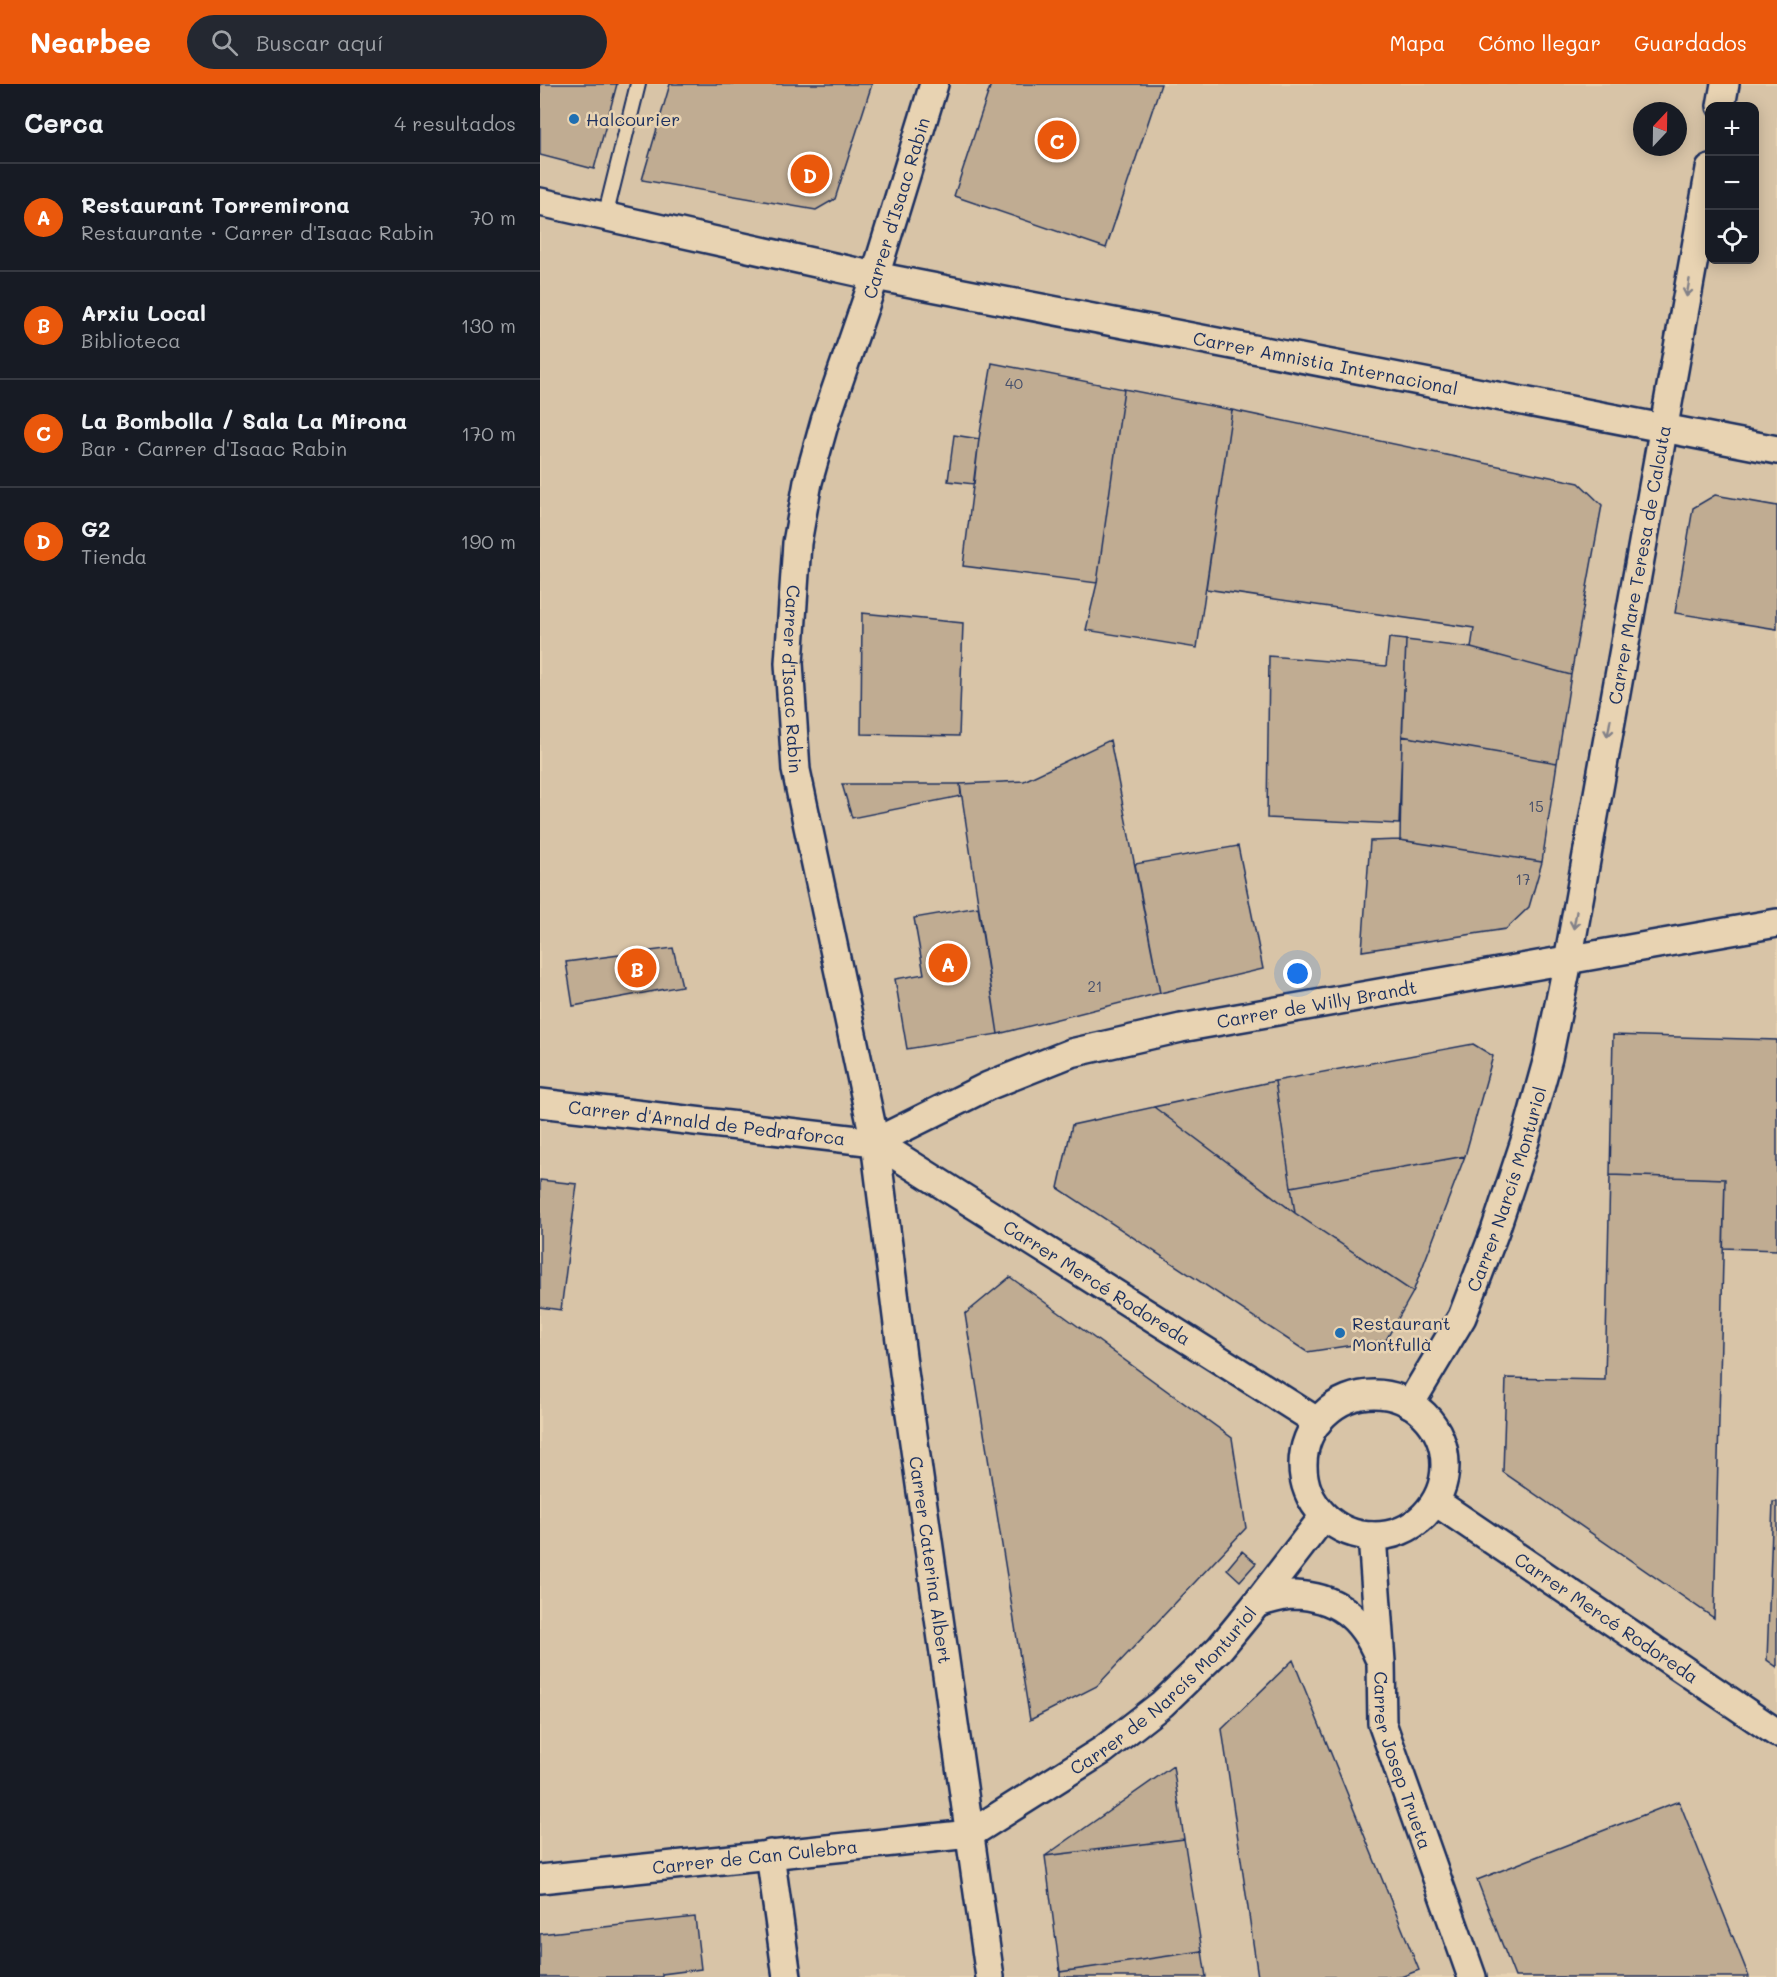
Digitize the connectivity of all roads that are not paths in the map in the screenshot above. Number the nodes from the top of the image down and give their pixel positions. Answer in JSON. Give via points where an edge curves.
{"nodes":[{"id":1,"x":638,"y":84,"type":"edge"},
{"id":2,"x":934,"y":84,"type":"edge"},
{"id":3,"x":1725,"y":84,"type":"edge"},
{"id":4,"x":1722,"y":102,"type":"edge"},
{"id":5,"x":1705,"y":196,"type":"edge"},
{"id":6,"x":540,"y":202,"type":"edge"},
{"id":7,"x":605,"y":217,"type":"junction"},
{"id":8,"x":875,"y":276,"type":"junction"},
{"id":9,"x":1662,"y":430,"type":"junction"},
{"id":10,"x":1777,"y":450,"type":"edge"},
{"id":11,"x":1777,"y":924,"type":"edge"},
{"id":12,"x":1568,"y":961,"type":"junction"},
{"id":13,"x":540,"y":1103,"type":"edge"},
{"id":14,"x":875,"y":1142,"type":"junction"},
{"id":15,"x":1410,"y":1404,"type":"junction"},
{"id":16,"x":1318,"y":1422,"type":"junction"},
{"id":17,"x":1436,"y":1502,"type":"junction"},
{"id":18,"x":1324,"y":1516,"type":"junction"},
{"id":19,"x":1372,"y":1536,"type":"junction"},
{"id":20,"x":1257,"y":1603,"type":"junction"},
{"id":21,"x":1381,"y":1662,"type":"junction"},
{"id":22,"x":1777,"y":1733,"type":"edge"},
{"id":23,"x":970,"y":1834,"type":"junction"},
{"id":24,"x":770,"y":1854,"type":"junction"},
{"id":25,"x":540,"y":1879,"type":"edge"},
{"id":26,"x":787,"y":1977,"type":"edge"},
{"id":27,"x":990,"y":1977,"type":"edge"},
{"id":28,"x":1472,"y":1977,"type":"edge"}],
"edges":[{"from":1,"to":7,"type":"lane"},
{"from":2,"to":8,"type":"street","name":"Carrer d'Isaac Rabin"},
{"from":3,"to":4,"type":"street"},
{"from":5,"to":9,"type":"street","name":"Carrer Mare Teresa de Calcuta","one_way":true},
{"from":6,"to":7,"type":"street","name":"Carrer Amnistia Internacional"},
{"from":7,"to":8,"type":"street","name":"Carrer Amnistia Internacional"},
{"from":8,"to":9,"type":"street","name":"Carrer Amnistia Internacional"},
{"from":8,"to":14,"type":"street","name":"Carrer d'Isaac Rabin","via":[[808,482],[797,543],[789,663],[796,770]]},
{"from":9,"to":10,"type":"street","name":"Carrer Amnistia Internacional"},
{"from":9,"to":12,"type":"street","name":"Carrer Mare Teresa de Calcuta","one_way":true},
{"from":11,"to":12,"type":"street","name":"Carrer de Willy Brandt"},
{"from":12,"to":14,"type":"street","name":"Carrer de Willy Brandt","via":[[1181,1028],[1071,1053],[988,1086]]},
{"from":12,"to":15,"type":"street","name":"Carrer Narcís Monturiol","via":[[1542,1079],[1495,1231],[1462,1317]]},
{"from":13,"to":14,"type":"street","name":"Carrer d'Arnald de Pedraforca"},
{"from":14,"to":16,"type":"street","name":"Carrer Mercé Rodoreda"},
{"from":14,"to":23,"type":"street","name":"Carrer Caterina Albert"},
{"from":15,"to":16,"type":"street","via":[[1395,1397],[1361,1395],[1344,1401]]},
{"from":15,"to":17,"type":"street","via":[[1428,1418],[1440,1437],[1446,1459],[1444,1481]]},
{"from":16,"to":18,"type":"street","via":[[1303,1462],[1308,1491]]},
{"from":17,"to":19,"type":"street","via":[[1415,1524],[1402,1531]]},
{"from":17,"to":22,"type":"street","name":"Carrer Mercé Rodoreda"},
{"from":18,"to":19,"type":"street","via":[[1346,1531]]},
{"from":18,"to":20,"type":"street","name":"Carrer de Narcís Monturiol"},
{"from":19,"to":21,"type":"street","name":"Carrer Josep Trueta"},
{"from":20,"to":21,"type":"street","via":[[1292,1595],[1320,1599],[1344,1609],[1360,1625]]},
{"from":20,"to":23,"type":"street","name":"Carrer de Narcís Monturiol","via":[[1220,1648],[1162,1704],[1103,1750]]},
{"from":21,"to":28,"type":"street","name":"Carrer Josep Trueta","via":[[1382,1723]]},
{"from":23,"to":24,"type":"street","name":"Carrer de Can Culebra"},
{"from":23,"to":27,"type":"street","name":"Carrer Caterina Albert"},
{"from":24,"to":25,"type":"street","name":"Carrer de Can Culebra"},
{"from":24,"to":26,"type":"street"}]}
